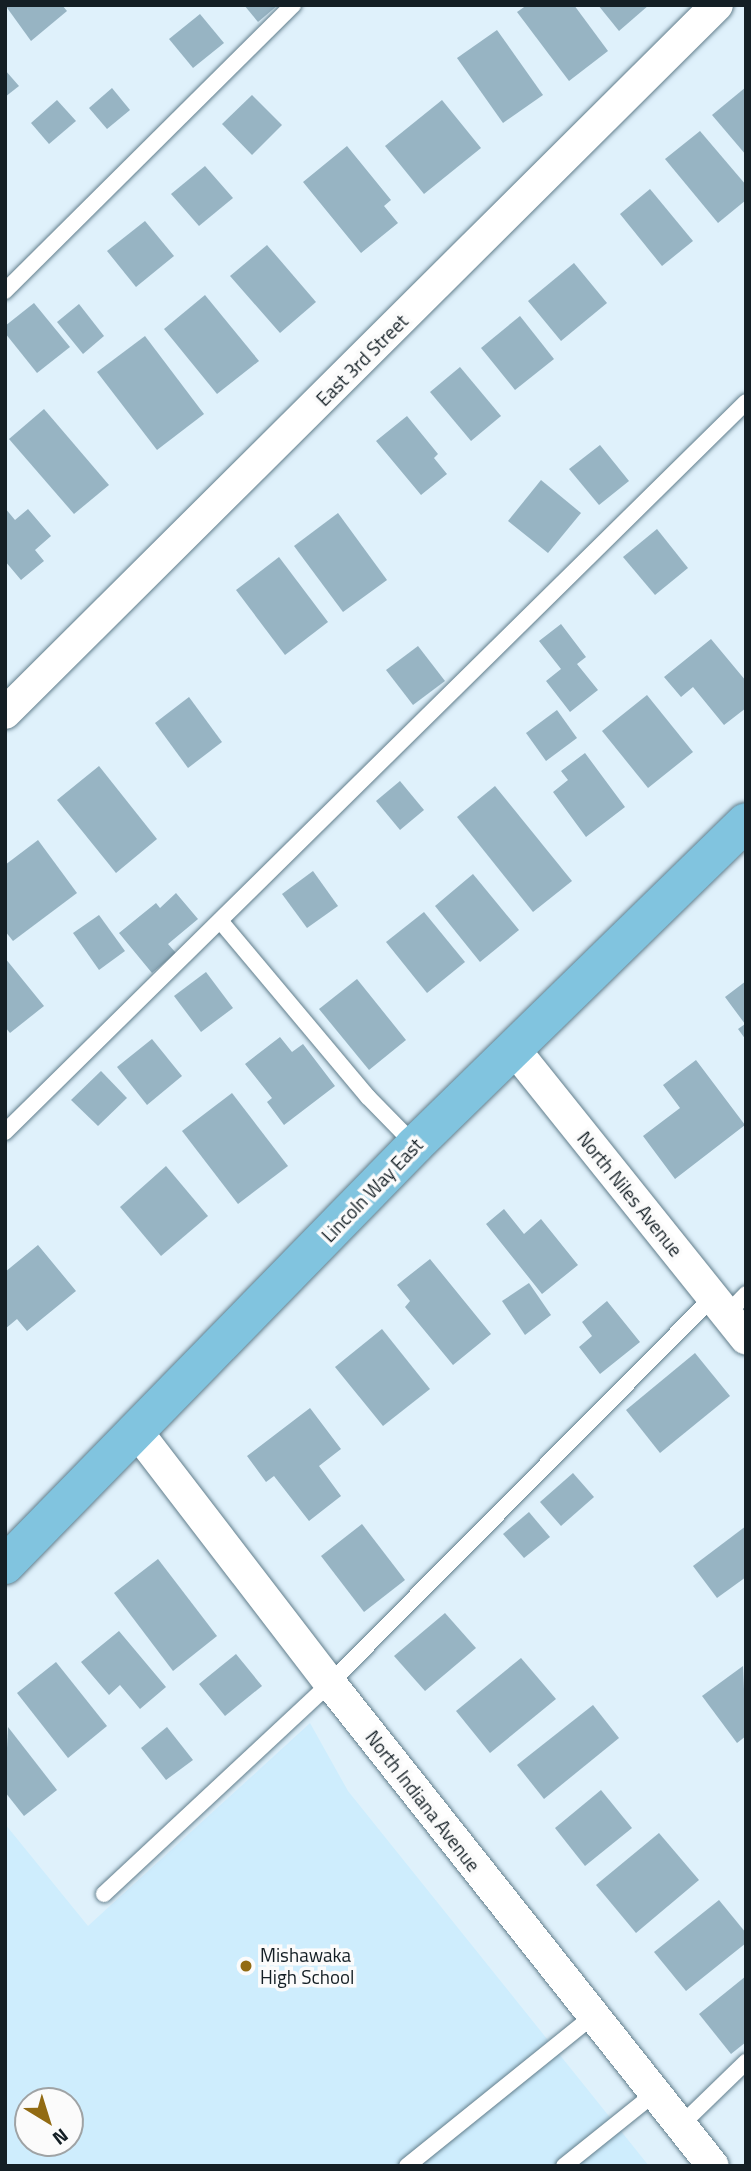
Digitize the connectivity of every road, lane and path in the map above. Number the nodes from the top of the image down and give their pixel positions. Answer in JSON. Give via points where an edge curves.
{"nodes":[{"id":1,"x":293,"y":5,"type":"edge"},
{"id":2,"x":718,"y":5,"type":"edge"},
{"id":3,"x":5,"y":291,"type":"edge"},
{"id":4,"x":746,"y":402,"type":"edge"},
{"id":5,"x":5,"y":713,"type":"edge"},
{"id":6,"x":746,"y":822,"type":"edge"},
{"id":7,"x":222,"y":923,"type":"junction"},
{"id":8,"x":514,"y":1049,"type":"junction"},
{"id":9,"x":6,"y":1129,"type":"edge"},
{"id":10,"x":415,"y":1145,"type":"junction"},
{"id":11,"x":728,"y":1302,"type":"edge"},
{"id":12,"x":746,"y":1339,"type":"edge"},
{"id":13,"x":138,"y":1433,"type":"junction"},
{"id":14,"x":5,"y":1565,"type":"edge"},
{"id":15,"x":330,"y":1683,"type":"junction"},
{"id":16,"x":104,"y":1894,"type":"dead end"},
{"id":17,"x":593,"y":2016,"type":"junction"},
{"id":18,"x":746,"y":2062,"type":"edge"},
{"id":19,"x":655,"y":2093,"type":"junction"},
{"id":20,"x":681,"y":2125,"type":"junction"},
{"id":21,"x":407,"y":2166,"type":"edge"},
{"id":22,"x":564,"y":2166,"type":"edge"},
{"id":23,"x":713,"y":2166,"type":"edge"}],
"edges":[{"from":1,"to":3,"type":"lane"},
{"from":2,"to":5,"type":"street","name":"East 3rd Street"},
{"from":4,"to":7,"type":"lane"},
{"from":6,"to":8,"type":"main road","name":"Lincoln Way East"},
{"from":7,"to":9,"type":"lane"},
{"from":7,"to":10,"type":"lane","via":[[368,1097]]},
{"from":8,"to":10,"type":"main road","name":"Lincoln Way East"},
{"from":8,"to":11,"type":"street","name":"North Niles Avenue"},
{"from":10,"to":13,"type":"main road","name":"Lincoln Way East"},
{"from":11,"to":12,"type":"street","name":"North Niles Avenue"},
{"from":11,"to":15,"type":"lane"},
{"from":13,"to":14,"type":"main road","name":"Lincoln Way East"},
{"from":13,"to":15,"type":"street","name":"North Indiana Avenue"},
{"from":15,"to":16,"type":"lane"},
{"from":15,"to":17,"type":"street","name":"North Indiana Avenue"},
{"from":17,"to":19,"type":"street","name":"North Indiana Avenue"},
{"from":17,"to":21,"type":"lane"},
{"from":18,"to":20,"type":"lane"},
{"from":19,"to":20,"type":"street","name":"North Indiana Avenue"},
{"from":19,"to":22,"type":"lane"},
{"from":20,"to":23,"type":"street","name":"North Indiana Avenue"}]}
